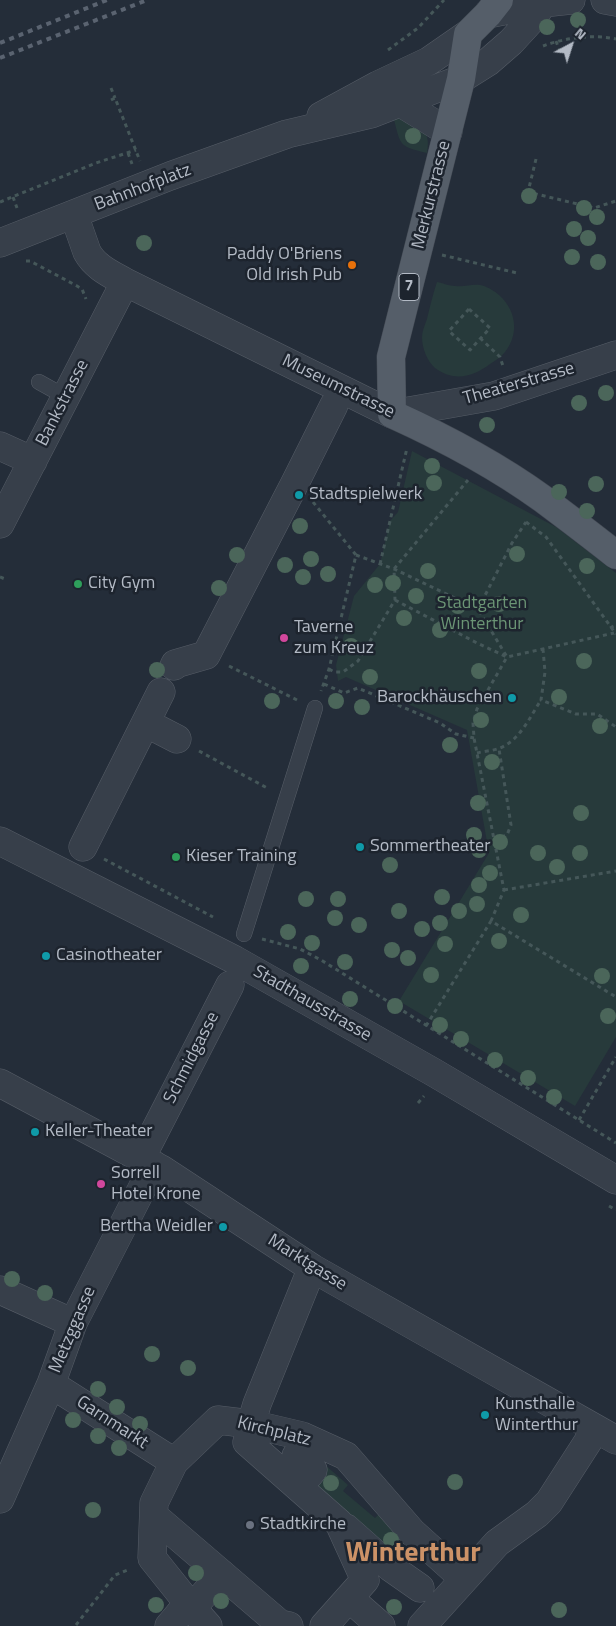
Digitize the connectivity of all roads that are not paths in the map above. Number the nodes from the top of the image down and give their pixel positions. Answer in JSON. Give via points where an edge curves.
{"nodes":[{"id":1,"x":571,"y":0,"type":"edge"},
{"id":2,"x":605,"y":0,"type":"edge"},
{"id":3,"x":544,"y":2,"type":"edge"},
{"id":4,"x":616,"y":2,"type":"edge"},
{"id":5,"x":494,"y":7,"type":"edge"},
{"id":6,"x":468,"y":34,"type":"junction"},
{"id":7,"x":461,"y":79,"type":"junction"},
{"id":8,"x":401,"y":103,"type":"junction"},
{"id":9,"x":448,"y":132,"type":"junction"},
{"id":10,"x":287,"y":134,"type":"junction"},
{"id":11,"x":74,"y":215,"type":"junction"},
{"id":12,"x":0,"y":243,"type":"edge"},
{"id":13,"x":125,"y":282,"type":"junction"},
{"id":14,"x":616,"y":355,"type":"edge"},
{"id":15,"x":39,"y":382,"type":"dead end"},
{"id":16,"x":66,"y":397,"type":"junction"},
{"id":17,"x":334,"y":405,"type":"dead end"},
{"id":18,"x":392,"y":414,"type":"junction"},
{"id":19,"x":0,"y":446,"type":"edge"},
{"id":20,"x":34,"y":461,"type":"junction"},
{"id":21,"x":0,"y":524,"type":"edge"},
{"id":22,"x":616,"y":555,"type":"edge"},
{"id":23,"x":174,"y":666,"type":"dead end"},
{"id":24,"x":161,"y":692,"type":"dead end"},
{"id":25,"x":315,"y":708,"type":"road end"},
{"id":26,"x":146,"y":723,"type":"junction"},
{"id":27,"x":177,"y":739,"type":"road end"},
{"id":28,"x":0,"y":841,"type":"edge"},
{"id":29,"x":83,"y":847,"type":"road end"},
{"id":30,"x":244,"y":934,"type":"road end"},
{"id":31,"x":230,"y":984,"type":"dead end"},
{"id":32,"x":0,"y":1083,"type":"edge"},
{"id":33,"x":147,"y":1161,"type":"junction"},
{"id":34,"x":616,"y":1180,"type":"edge"},
{"id":35,"x":312,"y":1268,"type":"junction"},
{"id":36,"x":0,"y":1290,"type":"edge"},
{"id":37,"x":73,"y":1323,"type":"junction"},
{"id":38,"x":51,"y":1384,"type":"junction"},
{"id":39,"x":251,"y":1424,"type":"junction"},
{"id":40,"x":606,"y":1435,"type":"edge"},
{"id":41,"x":310,"y":1440,"type":"junction"},
{"id":42,"x":174,"y":1462,"type":"junction"},
{"id":43,"x":304,"y":1481,"type":"junction"},
{"id":44,"x":0,"y":1499,"type":"edge"},
{"id":45,"x":154,"y":1516,"type":"junction"},
{"id":46,"x":339,"y":1523,"type":"junction"},
{"id":47,"x":412,"y":1532,"type":"junction"},
{"id":48,"x":222,"y":1574,"type":"junction"},
{"id":49,"x":464,"y":1580,"type":"junction"},
{"id":50,"x":420,"y":1588,"type":"junction"},
{"id":51,"x":357,"y":1589,"type":"junction"},
{"id":52,"x":200,"y":1617,"type":"edge"},
{"id":53,"x":169,"y":1626,"type":"edge"},
{"id":54,"x":289,"y":1626,"type":"edge"},
{"id":55,"x":324,"y":1626,"type":"edge"},
{"id":56,"x":381,"y":1626,"type":"edge"},
{"id":57,"x":413,"y":1626,"type":"edge"},
{"id":58,"x":422,"y":1626,"type":"edge"}],
"edges":[{"from":1,"to":3,"type":"street"},
{"from":2,"to":4,"type":"street"},
{"from":3,"to":5,"type":"street"},
{"from":3,"to":7,"type":"street","name":"Bahnhofplatz","via":[[511,42]]},
{"from":5,"to":6,"type":"main road"},
{"from":6,"to":7,"type":"main road","name":"Merkurstrasse","number":"7"},
{"from":6,"to":10,"type":"street","name":"Bahnhofplatz","via":[[429,61]]},
{"from":7,"to":8,"type":"street","name":"Bahnhofplatz"},
{"from":7,"to":9,"type":"main road","name":"Merkurstrasse","number":"7"},
{"from":8,"to":9,"type":"street"},
{"from":8,"to":10,"type":"street","name":"Bahnhofplatz","via":[[371,114]]},
{"from":9,"to":18,"type":"main road","name":"Merkurstrasse","number":"7","via":[[391,357]]},
{"from":10,"to":11,"type":"street","name":"Bahnhofplatz"},
{"from":11,"to":12,"type":"street","name":"Bahnhofplatz"},
{"from":11,"to":13,"type":"street","name":"Museumstrasse","via":[[90,257]]},
{"from":13,"to":16,"type":"street","name":"Bankstrasse"},
{"from":13,"to":18,"type":"street","name":"Museumstrasse"},
{"from":14,"to":18,"type":"street","name":"Theaterstrasse","via":[[494,396]]},
{"from":15,"to":16,"type":"lane"},
{"from":16,"to":20,"type":"street","name":"Bankstrasse"},
{"from":17,"to":23,"type":"street","via":[[206,654]]},
{"from":18,"to":22,"type":"main road","name":"Museumstrasse","via":[[472,454],[541,498]]},
{"from":19,"to":20,"type":"street"},
{"from":20,"to":21,"type":"street","name":"Bankstrasse"},
{"from":24,"to":26,"type":"street"},
{"from":25,"to":30,"type":"lane"},
{"from":26,"to":27,"type":"street"},
{"from":26,"to":29,"type":"street"},
{"from":28,"to":34,"type":"street","name":"Stadthausstrasse","via":[[235,960]]},
{"from":31,"to":33,"type":"street","name":"Schmidgasse"},
{"from":32,"to":33,"type":"street","name":"Marktgasse"},
{"from":33,"to":35,"type":"street","name":"Marktgasse"},
{"from":33,"to":37,"type":"street","name":"Metzggasse"},
{"from":35,"to":39,"type":"street"},
{"from":35,"to":40,"type":"street","name":"Marktgasse"},
{"from":36,"to":37,"type":"street"},
{"from":37,"to":38,"type":"street","name":"Metzggasse"},
{"from":38,"to":42,"type":"street","name":"Garnmarkt"},
{"from":38,"to":44,"type":"street","name":"Metzggasse"},
{"from":39,"to":41,"type":"street","name":"Kirchplatz"},
{"from":39,"to":42,"type":"street","name":"Kirchplatz","via":[[218,1420]]},
{"from":39,"to":43,"type":"street","via":[[248,1442]]},
{"from":40,"to":49,"type":"street","via":[[549,1502],[497,1544]]},
{"from":41,"to":43,"type":"street","via":[[296,1456],[313,1470]]},
{"from":41,"to":47,"type":"street","name":"Kirchplatz","via":[[346,1456]]},
{"from":42,"to":45,"type":"street","name":"Kirchplatz","via":[[154,1503]]},
{"from":43,"to":46,"type":"street"},
{"from":45,"to":48,"type":"street"},
{"from":45,"to":52,"type":"street","name":"Kirchplatz","via":[[152,1558]]},
{"from":46,"to":50,"type":"street"},
{"from":46,"to":51,"type":"street"},
{"from":47,"to":49,"type":"street","name":"Kirchplatz"},
{"from":47,"to":50,"type":"street"},
{"from":48,"to":52,"type":"street"},
{"from":48,"to":54,"type":"street","via":[[280,1624]]},
{"from":49,"to":50,"type":"street"},
{"from":49,"to":58,"type":"street"},
{"from":50,"to":51,"type":"street","via":[[397,1581]]},
{"from":50,"to":57,"type":"street","via":[[424,1604]]},
{"from":51,"to":55,"type":"street"},
{"from":51,"to":56,"type":"street"},
{"from":52,"to":53,"type":"street","via":[[180,1613]]}]}
